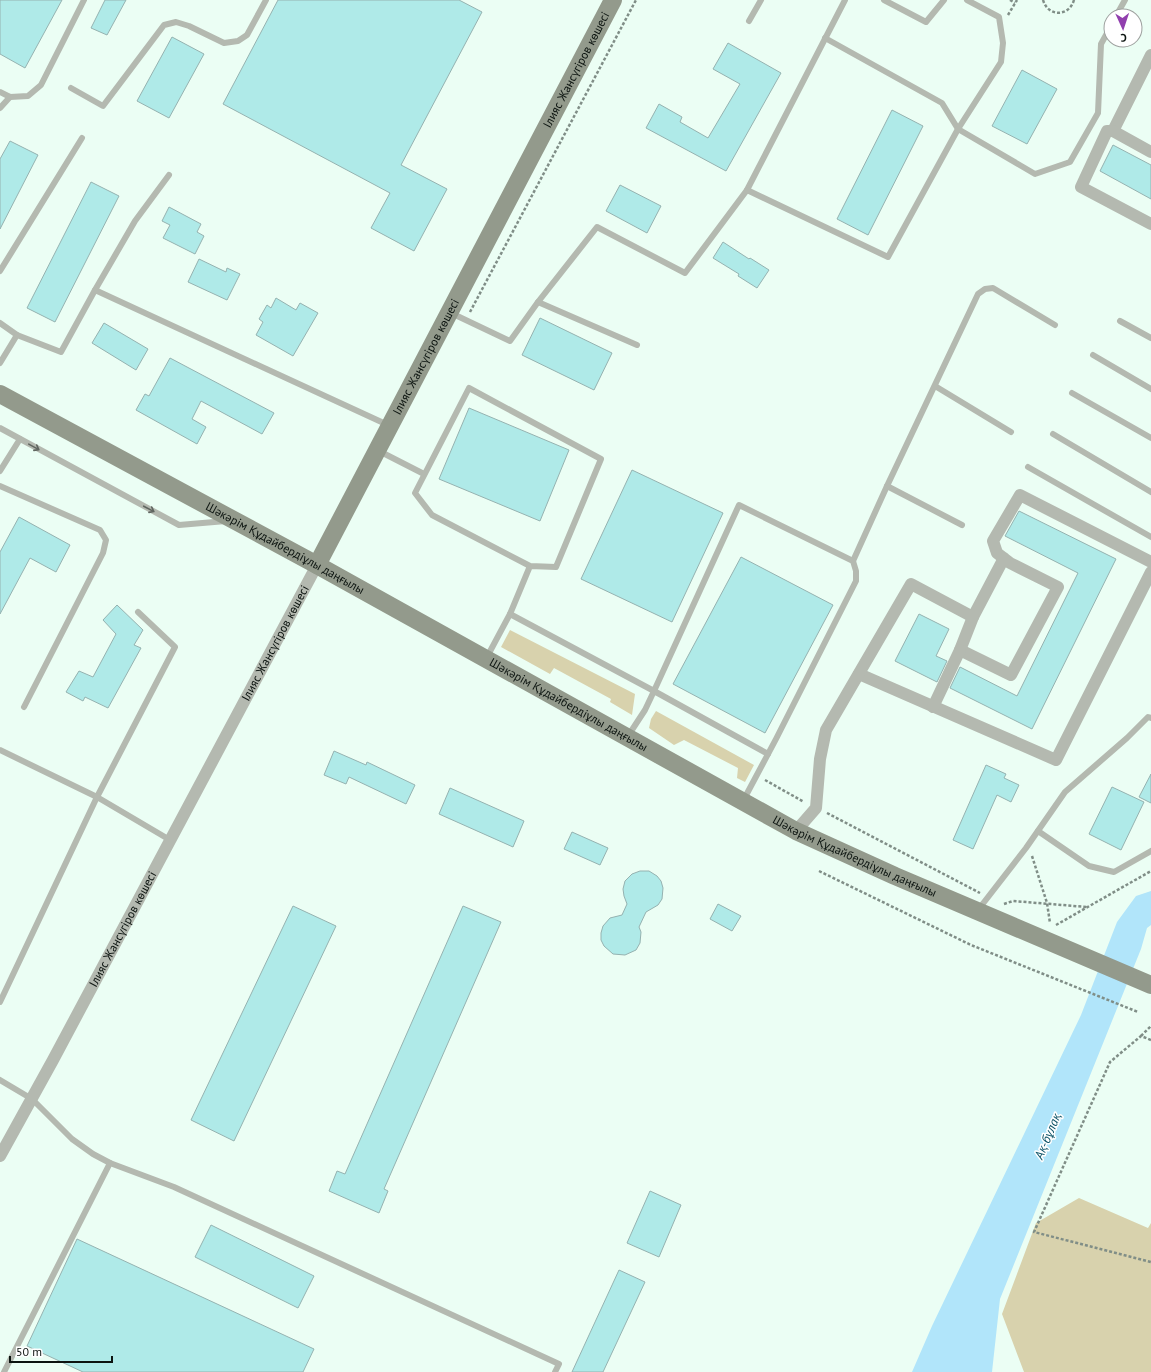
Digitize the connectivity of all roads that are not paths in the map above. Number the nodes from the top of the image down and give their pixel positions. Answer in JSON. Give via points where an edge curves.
{"nodes":[{"id":1,"x":84,"y":0,"type":"edge"},
{"id":2,"x":266,"y":0,"type":"edge"},
{"id":3,"x":613,"y":0,"type":"edge"},
{"id":4,"x":761,"y":0,"type":"edge"},
{"id":5,"x":845,"y":0,"type":"edge"},
{"id":6,"x":884,"y":0,"type":"edge"},
{"id":7,"x":944,"y":0,"type":"edge"},
{"id":8,"x":967,"y":0,"type":"edge"},
{"id":9,"x":749,"y":21,"type":"dead end"},
{"id":10,"x":825,"y":38,"type":"junction"},
{"id":11,"x":1103,"y":40,"type":"edge"},
{"id":12,"x":1151,"y":55,"type":"edge"},
{"id":13,"x":1147,"y":73,"type":"edge"},
{"id":14,"x":71,"y":88,"type":"dead end"},
{"id":15,"x":0,"y":92,"type":"edge"},
{"id":16,"x":10,"y":97,"type":"junction"},
{"id":17,"x":0,"y":108,"type":"edge"},
{"id":18,"x":958,"y":129,"type":"junction"},
{"id":19,"x":1113,"y":132,"type":"junction"},
{"id":20,"x":82,"y":138,"type":"dead end"},
{"id":21,"x":1151,"y":152,"type":"edge"},
{"id":22,"x":168,"y":175,"type":"dead end"},
{"id":23,"x":747,"y":190,"type":"junction"},
{"id":24,"x":1151,"y":224,"type":"edge"},
{"id":25,"x":0,"y":271,"type":"edge"},
{"id":26,"x":95,"y":290,"type":"junction"},
{"id":27,"x":538,"y":302,"type":"junction"},
{"id":28,"x":450,"y":313,"type":"junction"},
{"id":29,"x":1120,"y":320,"type":"dead end"},
{"id":30,"x":0,"y":323,"type":"edge"},
{"id":31,"x":1055,"y":325,"type":"dead end"},
{"id":32,"x":17,"y":335,"type":"junction"},
{"id":33,"x":1151,"y":338,"type":"edge"},
{"id":34,"x":637,"y":345,"type":"dead end"},
{"id":35,"x":1093,"y":354,"type":"dead end"},
{"id":36,"x":0,"y":363,"type":"edge"},
{"id":37,"x":935,"y":386,"type":"junction"},
{"id":38,"x":1151,"y":389,"type":"edge"},
{"id":39,"x":1072,"y":393,"type":"dead end"},
{"id":40,"x":0,"y":394,"type":"edge"},
{"id":41,"x":389,"y":426,"type":"junction"},
{"id":42,"x":0,"y":428,"type":"edge"},
{"id":43,"x":1011,"y":432,"type":"dead end"},
{"id":44,"x":1053,"y":434,"type":"dead end"},
{"id":45,"x":1151,"y":438,"type":"edge"},
{"id":46,"x":20,"y":439,"type":"junction"},
{"id":47,"x":377,"y":450,"type":"junction"},
{"id":48,"x":1028,"y":468,"type":"dead end"},
{"id":49,"x":0,"y":471,"type":"edge"},
{"id":50,"x":424,"y":474,"type":"junction"},
{"id":51,"x":0,"y":486,"type":"edge"},
{"id":52,"x":887,"y":486,"type":"junction"},
{"id":53,"x":1151,"y":492,"type":"edge"},
{"id":54,"x":235,"y":521,"type":"junction"},
{"id":55,"x":962,"y":525,"type":"dead end"},
{"id":56,"x":1151,"y":537,"type":"edge"},
{"id":57,"x":1004,"y":558,"type":"junction"},
{"id":58,"x":853,"y":561,"type":"junction"},
{"id":59,"x":1151,"y":562,"type":"edge"},
{"id":60,"x":317,"y":564,"type":"junction"},
{"id":61,"x":530,"y":566,"type":"junction"},
{"id":62,"x":1151,"y":572,"type":"edge"},
{"id":63,"x":138,"y":612,"type":"dead end"},
{"id":64,"x":510,"y":614,"type":"junction"},
{"id":65,"x":973,"y":617,"type":"junction"},
{"id":66,"x":960,"y":650,"type":"junction"},
{"id":67,"x":486,"y":658,"type":"junction"},
{"id":68,"x":858,"y":674,"type":"junction"},
{"id":69,"x":654,"y":691,"type":"junction"},
{"id":70,"x":933,"y":706,"type":"junction"},
{"id":71,"x":24,"y":707,"type":"dead end"},
{"id":72,"x":1150,"y":716,"type":"edge"},
{"id":73,"x":628,"y":736,"type":"junction"},
{"id":74,"x":0,"y":750,"type":"edge"},
{"id":75,"x":768,"y":754,"type":"junction"},
{"id":76,"x":97,"y":797,"type":"junction"},
{"id":77,"x":743,"y":801,"type":"junction"},
{"id":78,"x":796,"y":830,"type":"junction"},
{"id":79,"x":1038,"y":831,"type":"junction"},
{"id":80,"x":170,"y":840,"type":"junction"},
{"id":81,"x":1151,"y":851,"type":"edge"},
{"id":82,"x":976,"y":911,"type":"junction"},
{"id":83,"x":1146,"y":983,"type":"edge"},
{"id":84,"x":0,"y":1002,"type":"edge"},
{"id":85,"x":0,"y":1080,"type":"edge"},
{"id":86,"x":32,"y":1098,"type":"junction"},
{"id":87,"x":0,"y":1156,"type":"edge"},
{"id":88,"x":110,"y":1163,"type":"junction"},
{"id":89,"x":4,"y":1372,"type":"edge"},
{"id":90,"x":555,"y":1372,"type":"edge"}],
"edges":[{"from":1,"to":16,"type":"lane","via":[[41,84],[28,96]]},
{"from":2,"to":14,"type":"lane","via":[[247,35],[238,41],[224,44],[189,26],[176,22],[164,25],[103,106]]},
{"from":3,"to":28,"type":"main road","name":"Ілияс Жансүгіров көшесі"},
{"from":4,"to":9,"type":"lane"},
{"from":5,"to":10,"type":"lane"},
{"from":6,"to":7,"type":"lane","via":[[926,22]]},
{"from":8,"to":18,"type":"lane","via":[[999,16],[1003,43],[1001,62]]},
{"from":10,"to":18,"type":"lane","via":[[942,103]]},
{"from":10,"to":23,"type":"lane"},
{"from":11,"to":18,"type":"lane","via":[[1098,113],[1070,162],[1035,174]]},
{"from":12,"to":13,"type":"street"},
{"from":13,"to":19,"type":"street"},
{"from":15,"to":16,"type":"lane"},
{"from":16,"to":17,"type":"lane"},
{"from":18,"to":23,"type":"lane","via":[[888,257]]},
{"from":19,"to":21,"type":"street"},
{"from":19,"to":24,"type":"street","via":[[1107,131],[1081,186]]},
{"from":20,"to":25,"type":"lane"},
{"from":22,"to":26,"type":"lane","via":[[135,221]]},
{"from":23,"to":27,"type":"lane","via":[[685,272],[597,226]]},
{"from":26,"to":32,"type":"lane","via":[[61,352]]},
{"from":26,"to":41,"type":"lane"},
{"from":27,"to":28,"type":"lane","via":[[510,341]]},
{"from":27,"to":34,"type":"lane"},
{"from":28,"to":41,"type":"main road","name":"Ілияс Жансүгіров көшесі"},
{"from":29,"to":33,"type":"lane"},
{"from":30,"to":32,"type":"lane"},
{"from":31,"to":37,"type":"lane","via":[[993,288],[985,289],[978,294]]},
{"from":32,"to":36,"type":"lane"},
{"from":35,"to":38,"type":"lane"},
{"from":37,"to":43,"type":"lane"},
{"from":37,"to":52,"type":"lane"},
{"from":39,"to":45,"type":"lane"},
{"from":40,"to":54,"type":"main road","name":"Шәкәрім Құдайбердіұлы даңғылы"},
{"from":41,"to":47,"type":"main road","name":"Ілияс Жансүгіров көшесі"},
{"from":42,"to":46,"type":"lane"},
{"from":44,"to":53,"type":"lane"},
{"from":46,"to":49,"type":"lane"},
{"from":46,"to":54,"type":"lane","one_way":true,"via":[[179,525]]},
{"from":47,"to":50,"type":"lane"},
{"from":47,"to":60,"type":"main road","name":"Ілияс Жансүгіров көшесі"},
{"from":48,"to":56,"type":"lane"},
{"from":50,"to":61,"type":"lane","via":[[415,492],[432,515]]},
{"from":50,"to":61,"type":"lane","via":[[468,388],[601,459],[556,567]]},
{"from":51,"to":71,"type":"lane","via":[[100,530],[106,540],[103,553]]},
{"from":52,"to":55,"type":"lane"},
{"from":52,"to":58,"type":"lane"},
{"from":54,"to":60,"type":"main road","name":"Шәкәрім Құдайбердіұлы даңғылы"},
{"from":57,"to":59,"type":"street","via":[[997,553],[993,541],[1020,495]]},
{"from":57,"to":65,"type":"street"},
{"from":57,"to":66,"type":"street","via":[[1058,587],[1012,675]]},
{"from":58,"to":69,"type":"lane","via":[[739,505]]},
{"from":58,"to":75,"type":"lane","via":[[856,581]]},
{"from":60,"to":67,"type":"main road","name":"Шәкәрім Құдайбердіұлы даңғылы"},
{"from":60,"to":80,"type":"street","name":"Ілияс Жансүгіров көшесі"},
{"from":61,"to":64,"type":"lane"},
{"from":62,"to":70,"type":"street","via":[[1056,760]]},
{"from":63,"to":76,"type":"lane","via":[[175,647]]},
{"from":64,"to":67,"type":"lane"},
{"from":64,"to":69,"type":"lane"},
{"from":65,"to":66,"type":"street"},
{"from":65,"to":68,"type":"street","via":[[912,584]]},
{"from":66,"to":70,"type":"street"},
{"from":67,"to":73,"type":"main road","name":"Шәкәрім Құдайбердіұлы даңғылы"},
{"from":68,"to":70,"type":"street"},
{"from":68,"to":78,"type":"street","via":[[826,730],[820,760],[816,808]]},
{"from":69,"to":73,"type":"lane"},
{"from":69,"to":75,"type":"lane"},
{"from":72,"to":79,"type":"lane","via":[[1065,792]]},
{"from":73,"to":77,"type":"main road","name":"Шәкәрім Құдайбердіұлы даңғылы"},
{"from":74,"to":76,"type":"lane"},
{"from":75,"to":77,"type":"lane"},
{"from":76,"to":80,"type":"lane"},
{"from":76,"to":84,"type":"lane"},
{"from":77,"to":78,"type":"main road","name":"Шәкәрім Құдайбердіұлы даңғылы"},
{"from":78,"to":82,"type":"main road","name":"Шәкәрім Құдайбердіұлы даңғылы"},
{"from":79,"to":81,"type":"lane","via":[[1089,866],[1114,872]]},
{"from":79,"to":82,"type":"lane"},
{"from":80,"to":86,"type":"street","name":"Ілияс Жансүгіров көшесі"},
{"from":82,"to":83,"type":"main road","name":"Шәкәрім Құдайбердіұлы даңғылы"},
{"from":85,"to":86,"type":"lane"},
{"from":86,"to":87,"type":"street","name":"Ілияс Жансүгіров көшесі"},
{"from":86,"to":88,"type":"lane","via":[[72,1139]]},
{"from":88,"to":89,"type":"lane"},
{"from":88,"to":90,"type":"lane","via":[[174,1187],[559,1364]]}]}
